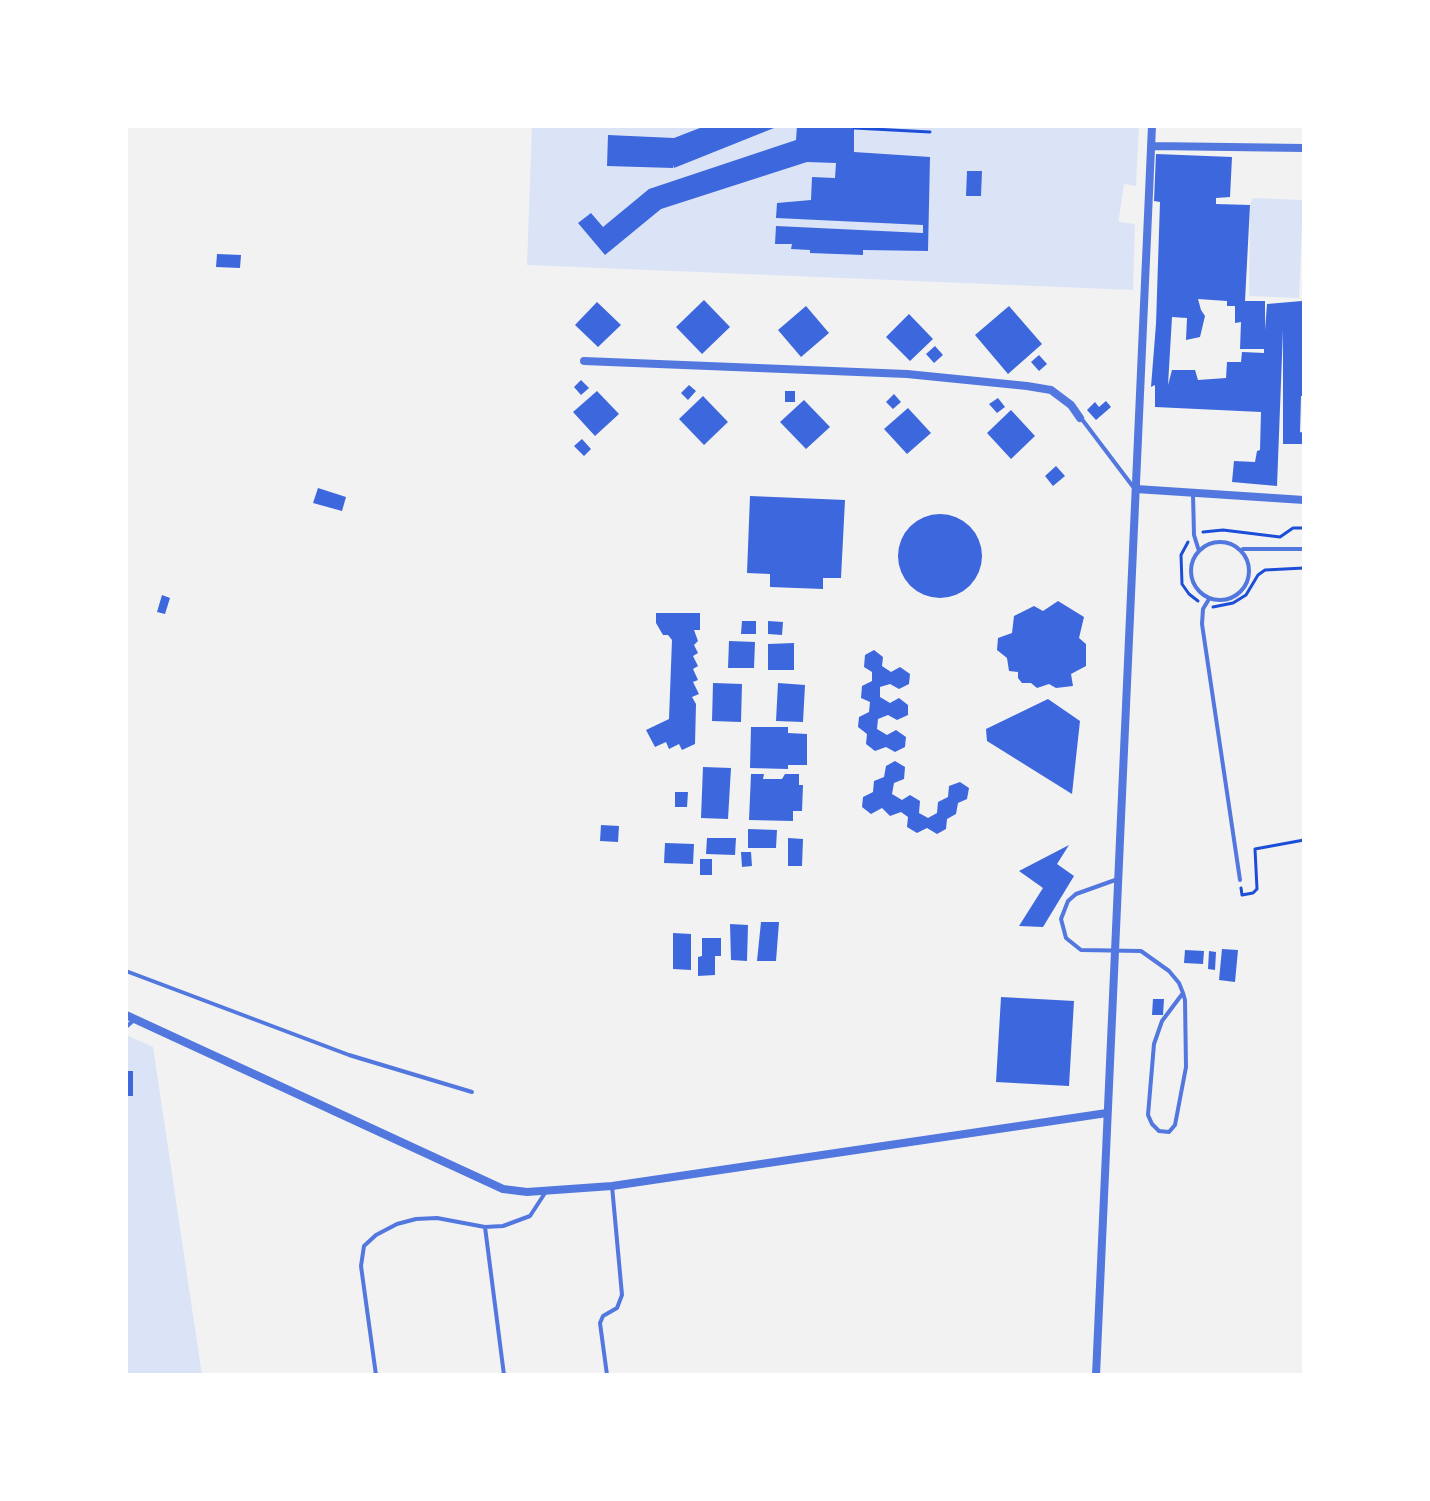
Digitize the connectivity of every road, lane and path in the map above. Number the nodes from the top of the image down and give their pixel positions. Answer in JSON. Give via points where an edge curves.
{"nodes":[{"id":1,"x":1152,"y":126,"type":"edge"},
{"id":2,"x":854,"y":128,"type":"edge"},
{"id":3,"x":930,"y":132,"type":"dead end"},
{"id":4,"x":1152,"y":146,"type":"junction"},
{"id":5,"x":1304,"y":148,"type":"edge"},
{"id":6,"x":584,"y":361,"type":"dead end"},
{"id":7,"x":1080,"y":418,"type":"joint"},
{"id":8,"x":1136,"y":489,"type":"junction"},
{"id":9,"x":1193,"y":493,"type":"junction"},
{"id":10,"x":1304,"y":500,"type":"edge"},
{"id":11,"x":1304,"y":528,"type":"edge"},
{"id":12,"x":1194,"y":535,"type":"junction"},
{"id":13,"x":1241,"y":549,"type":"junction"},
{"id":14,"x":1304,"y":549,"type":"edge"},
{"id":15,"x":1199,"y":551,"type":"junction"},
{"id":16,"x":1304,"y":568,"type":"edge"},
{"id":17,"x":1208,"y":601,"type":"junction"},
{"id":18,"x":1304,"y":840,"type":"edge"},
{"id":19,"x":1118,"y":879,"type":"junction"},
{"id":20,"x":1240,"y":880,"type":"joint"},
{"id":21,"x":1115,"y":951,"type":"junction"},
{"id":22,"x":126,"y":971,"type":"edge"},
{"id":23,"x":1183,"y":993,"type":"junction"},
{"id":24,"x":131,"y":1017,"type":"edge"},
{"id":25,"x":126,"y":1027,"type":"edge"},
{"id":26,"x":472,"y":1092,"type":"dead end"},
{"id":27,"x":1107,"y":1113,"type":"junction"},
{"id":28,"x":612,"y":1186,"type":"junction"},
{"id":29,"x":546,"y":1192,"type":"junction"},
{"id":30,"x":485,"y":1227,"type":"junction"},
{"id":31,"x":376,"y":1375,"type":"edge"},
{"id":32,"x":504,"y":1375,"type":"edge"},
{"id":33,"x":607,"y":1375,"type":"edge"},
{"id":34,"x":1096,"y":1375,"type":"edge"}],
"edges":[{"from":1,"to":4,"type":"street"},
{"from":2,"to":3,"type":"path"},
{"from":4,"to":5,"type":"street"},
{"from":4,"to":8,"type":"street"},
{"from":6,"to":7,"type":"street","via":[[907,374],[1027,386],[1051,390]]},
{"from":7,"to":8,"type":"lane"},
{"from":8,"to":9,"type":"street"},
{"from":8,"to":19,"type":"street"},
{"from":9,"to":10,"type":"street"},
{"from":9,"to":12,"type":"lane"},
{"from":11,"to":12,"type":"path","via":[[1280,537],[1212,529]]},
{"from":12,"to":15,"type":"lane"},
{"from":12,"to":17,"type":"path","via":[[1181,555],[1182,584],[1195,601]]},
{"from":13,"to":14,"type":"lane"},
{"from":13,"to":15,"type":"lane","via":[[1220,541]]},
{"from":13,"to":17,"type":"lane","via":[[1250,570],[1242,592]]},
{"from":15,"to":17,"type":"lane","via":[[1190,572]]},
{"from":16,"to":17,"type":"path","via":[[1265,570],[1233,603],[1212,607]]},
{"from":17,"to":20,"type":"lane","via":[[1202,624]]},
{"from":18,"to":20,"type":"path","via":[[1258,847],[1253,853],[1257,889],[1242,895]]},
{"from":19,"to":21,"type":"street"},
{"from":19,"to":21,"type":"lane","via":[[1076,894],[1061,919],[1066,938],[1081,950]]},
{"from":21,"to":23,"type":"lane","via":[[1151,956]]},
{"from":21,"to":27,"type":"street"},
{"from":22,"to":26,"type":"lane","via":[[349,1055]]},
{"from":23,"to":23,"type":"lane","via":[[1186,1067],[1179,1115],[1169,1132],[1159,1131],[1148,1115],[1154,1044],[1162,1021]]},
{"from":24,"to":25,"type":"lane"},
{"from":24,"to":29,"type":"street","via":[[503,1189]]},
{"from":27,"to":28,"type":"street"},
{"from":27,"to":34,"type":"street"},
{"from":28,"to":29,"type":"street"},
{"from":28,"to":33,"type":"lane","via":[[622,1295],[617,1308],[600,1323]]},
{"from":29,"to":30,"type":"lane","via":[[530,1216]]},
{"from":30,"to":31,"type":"lane","via":[[416,1219],[397,1224],[364,1246],[361,1266]]},
{"from":30,"to":32,"type":"lane"}]}
